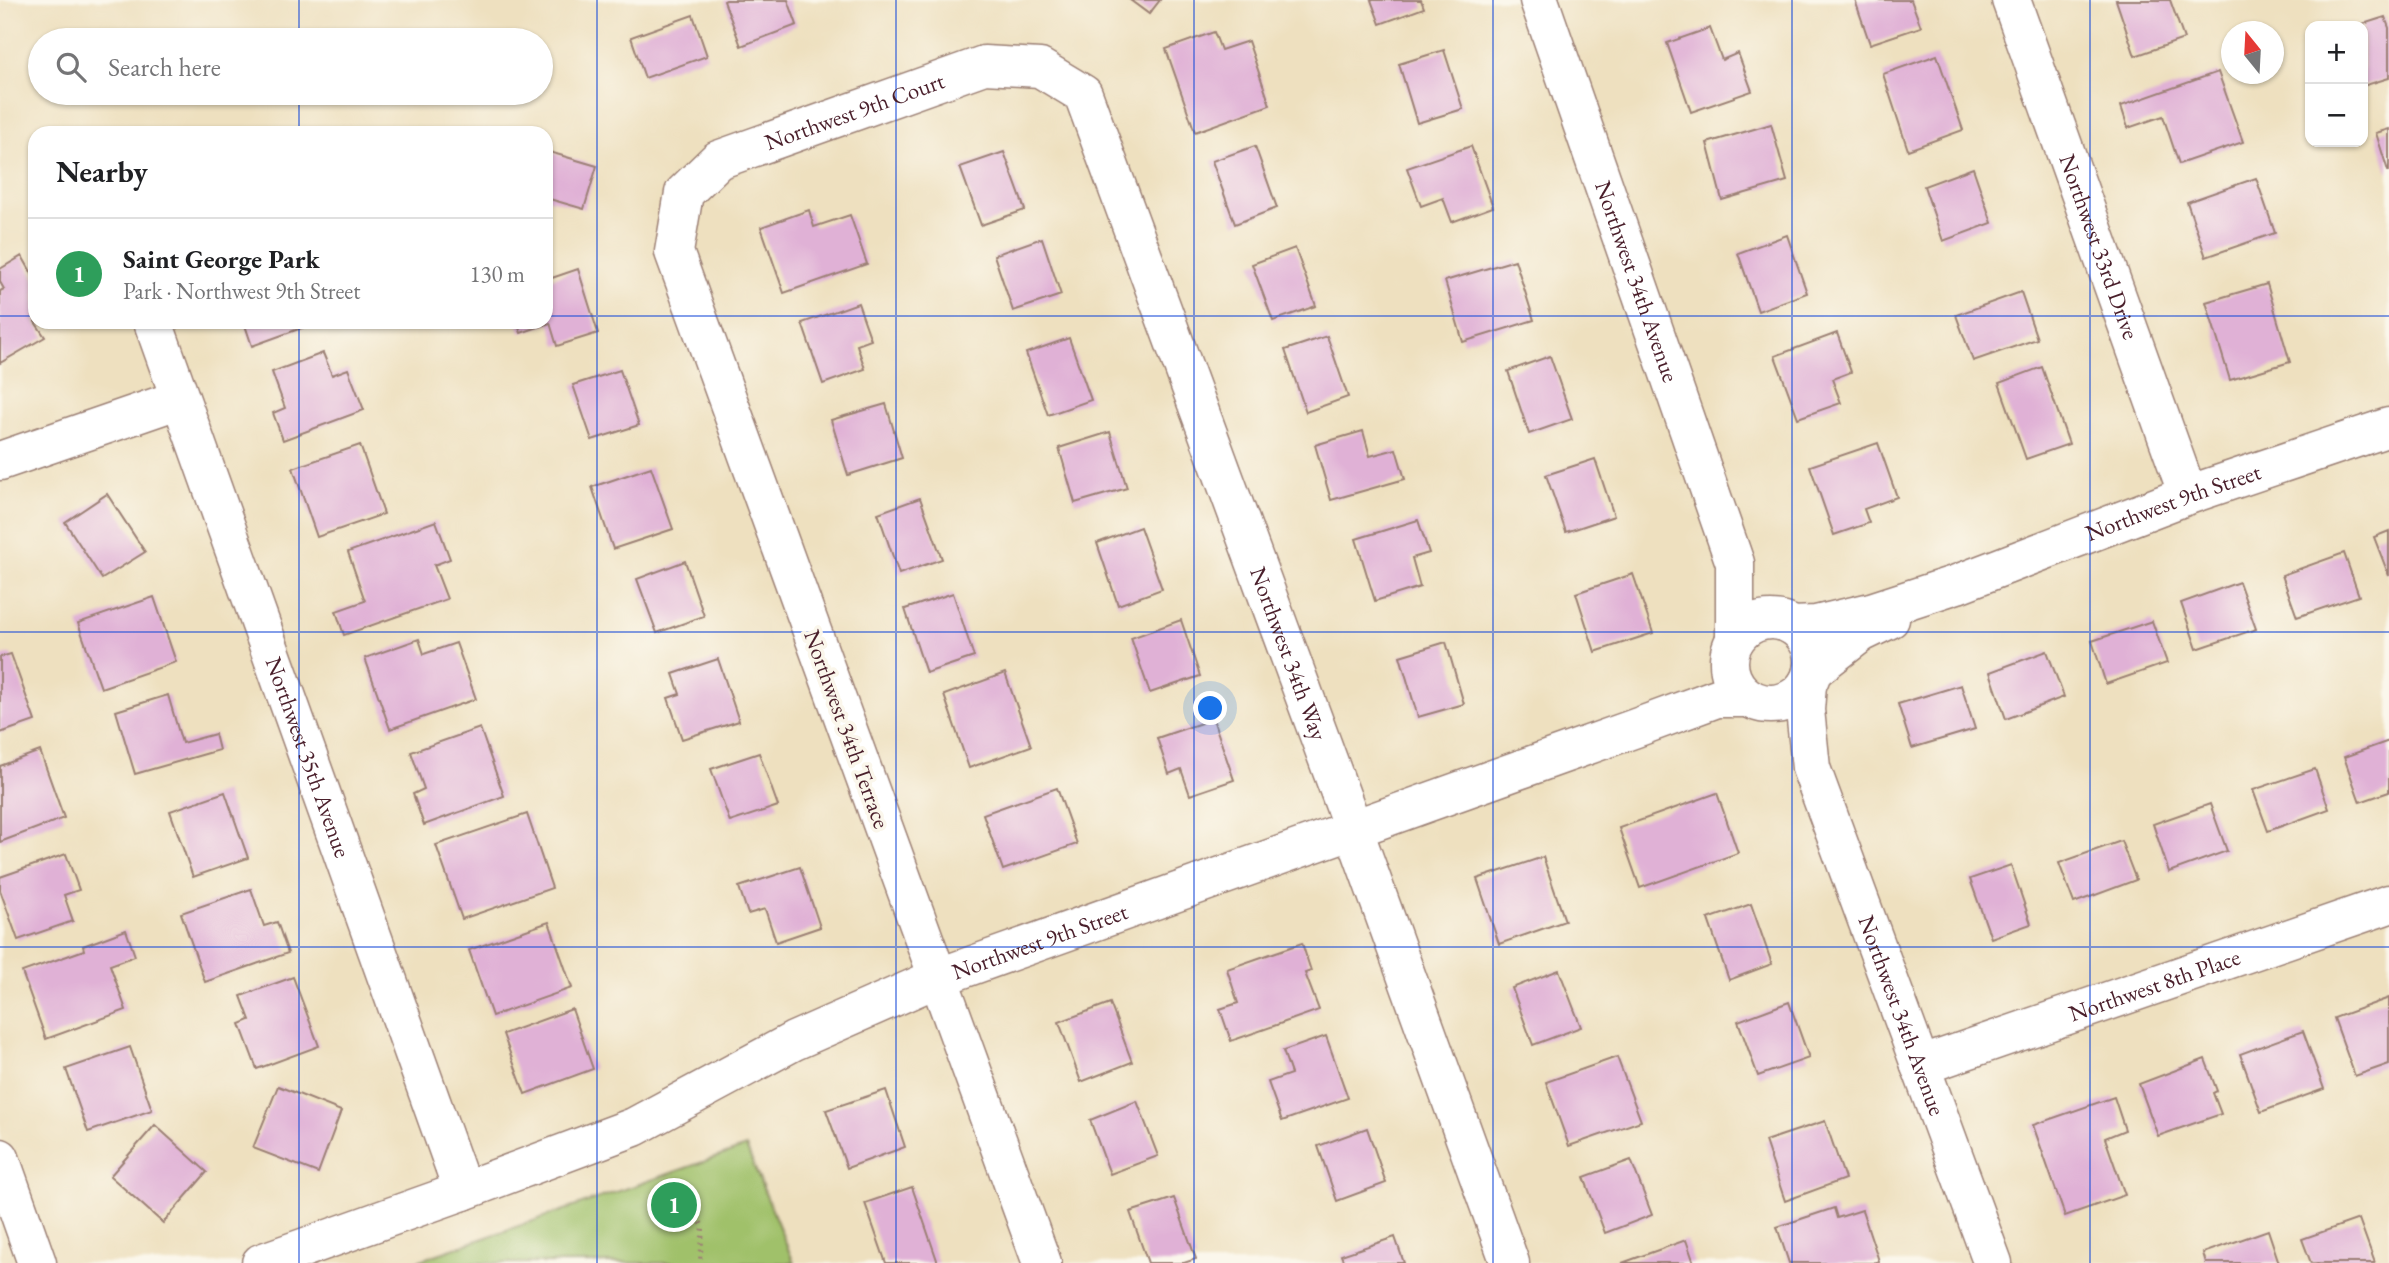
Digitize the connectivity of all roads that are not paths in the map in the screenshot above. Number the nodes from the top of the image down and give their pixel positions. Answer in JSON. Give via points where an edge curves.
{"nodes":[{"id":1,"x":1539,"y":0,"type":"edge"},
{"id":2,"x":2011,"y":0,"type":"edge"},
{"id":3,"x":1040,"y":68,"type":"joint"},
{"id":4,"x":684,"y":193,"type":"joint"},
{"id":5,"x":155,"y":329,"type":"edge"},
{"id":6,"x":180,"y":399,"type":"junction"},
{"id":7,"x":2389,"y":427,"type":"edge"},
{"id":8,"x":0,"y":461,"type":"edge"},
{"id":9,"x":2188,"y":495,"type":"junction"},
{"id":10,"x":1735,"y":564,"type":"junction"},
{"id":11,"x":1958,"y":584,"type":"junction"},
{"id":12,"x":1787,"y":624,"type":"junction"},
{"id":13,"x":1733,"y":647,"type":"junction"},
{"id":14,"x":1810,"y":678,"type":"junction"},
{"id":15,"x":1753,"y":700,"type":"junction"},
{"id":16,"x":1633,"y":729,"type":"junction"},
{"id":17,"x":1811,"y":768,"type":"junction"},
{"id":18,"x":1353,"y":828,"type":"junction"},
{"id":19,"x":2389,"y":904,"type":"edge"},
{"id":20,"x":937,"y":978,"type":"junction"},
{"id":21,"x":1920,"y":1066,"type":"junction"},
{"id":22,"x":0,"y":1158,"type":"edge"},
{"id":23,"x":463,"y":1191,"type":"junction"},
{"id":24,"x":37,"y":1263,"type":"edge"},
{"id":25,"x":261,"y":1263,"type":"edge"},
{"id":26,"x":1042,"y":1263,"type":"edge"},
{"id":27,"x":1510,"y":1263,"type":"edge"},
{"id":28,"x":1993,"y":1263,"type":"edge"}],
"edges":[{"from":1,"to":10,"type":"street","name":"Northwest 34th Avenue"},
{"from":2,"to":9,"type":"street","name":"Northwest 33rd Drive"},
{"from":3,"to":4,"type":"street","name":"Northwest 9th Court","via":[[984,65],[718,160]]},
{"from":3,"to":18,"type":"street","name":"Northwest 34th Way","via":[[1083,94]]},
{"from":4,"to":20,"type":"street","name":"Northwest 34th Terrace","via":[[674,252]]},
{"from":5,"to":6,"type":"street","name":"Northwest 35th Avenue"},
{"from":6,"to":8,"type":"street"},
{"from":6,"to":23,"type":"street","name":"Northwest 35th Avenue"},
{"from":7,"to":9,"type":"street","name":"Northwest 9th Street"},
{"from":9,"to":11,"type":"street","name":"Northwest 9th Street"},
{"from":10,"to":12,"type":"street","name":"Northwest 34th Avenue"},
{"from":10,"to":13,"type":"street","name":"Northwest 34th Avenue"},
{"from":11,"to":12,"type":"street","name":"Northwest 9th Street","via":[[1816,625]]},
{"from":11,"to":14,"type":"street","name":"Northwest 9th Street","via":[[1861,633]]},
{"from":12,"to":13,"type":"street","via":[[1755,623]]},
{"from":12,"to":14,"type":"street","via":[[1810,645]]},
{"from":13,"to":15,"type":"street","via":[[1732,679]]},
{"from":13,"to":16,"type":"street","name":"Northwest 9th Street","via":[[1705,678]]},
{"from":14,"to":15,"type":"street","via":[[1798,695],[1786,701]]},
{"from":14,"to":17,"type":"street","name":"Northwest 34th Avenue","via":[[1805,710]]},
{"from":15,"to":16,"type":"street","name":"Northwest 9th Street","via":[[1717,698]]},
{"from":15,"to":17,"type":"street","name":"Northwest 34th Avenue"},
{"from":16,"to":18,"type":"street","name":"Northwest 9th Street"},
{"from":17,"to":21,"type":"street","name":"Northwest 34th Avenue"},
{"from":18,"to":20,"type":"street","name":"Northwest 9th Street"},
{"from":18,"to":27,"type":"street","name":"Northwest 34th Way"},
{"from":19,"to":21,"type":"street","name":"Northwest 8th Place"},
{"from":20,"to":23,"type":"street","name":"Northwest 9th Street","via":[[794,1041],[634,1127]]},
{"from":20,"to":26,"type":"street","name":"Northwest 34th Terrace"},
{"from":21,"to":28,"type":"street","name":"Northwest 34th Avenue"},
{"from":22,"to":24,"type":"street"},
{"from":23,"to":25,"type":"street"}]}
